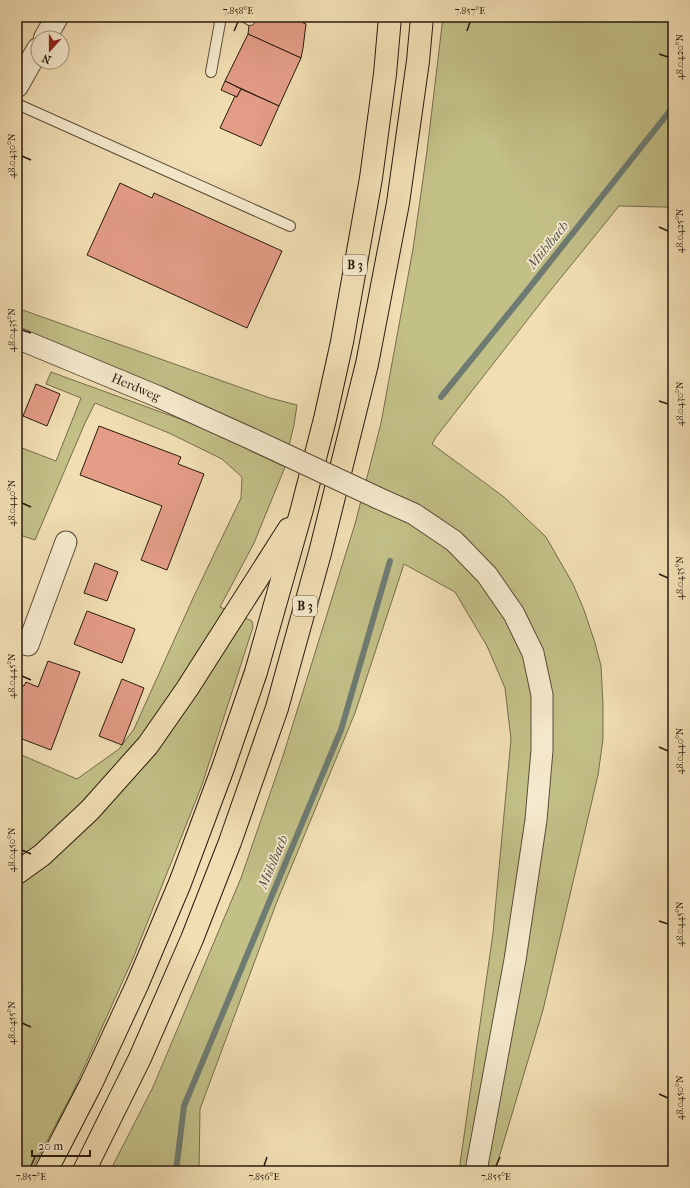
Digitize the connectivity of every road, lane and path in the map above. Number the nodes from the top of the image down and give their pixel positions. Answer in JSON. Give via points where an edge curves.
{"nodes":[{"id":1,"x":57,"y":17,"type":"edge"},
{"id":2,"x":221,"y":17,"type":"edge"},
{"id":3,"x":390,"y":17,"type":"edge"},
{"id":4,"x":422,"y":17,"type":"edge"},
{"id":5,"x":50,"y":30,"type":"edge"},
{"id":6,"x":30,"y":63,"type":"edge"},
{"id":7,"x":211,"y":72,"type":"dead end"},
{"id":8,"x":17,"y":86,"type":"edge"},
{"id":9,"x":17,"y":104,"type":"edge"},
{"id":10,"x":290,"y":226,"type":"dead end"},
{"id":11,"x":17,"y":338,"type":"edge"},
{"id":12,"x":302,"y":509,"type":"junction"},
{"id":13,"x":66,"y":542,"type":"dead end"},
{"id":14,"x":17,"y":641,"type":"edge"},
{"id":15,"x":17,"y":873,"type":"edge"},
{"id":16,"x":46,"y":1171,"type":"edge"},
{"id":17,"x":84,"y":1171,"type":"edge"},
{"id":18,"x":476,"y":1171,"type":"edge"}],
"edges":[{"from":1,"to":5,"type":"street"},
{"from":2,"to":7,"type":"lane"},
{"from":3,"to":12,"type":"highway","number":"B 3","via":[[371,178],[342,342]]},
{"from":4,"to":17,"type":"highway","number":"B 3","via":[[398,203],[367,364],[320,553],[277,708],[230,842],[192,939],[140,1058]]},
{"from":6,"to":8,"type":"street"},
{"from":9,"to":10,"type":"lane"},
{"from":11,"to":18,"type":"street","name":"Herdweg","bridge":true,"via":[[159,397],[414,514],[454,541],[487,575],[514,614],[533,653],[542,695],[542,750],[536,820],[515,960]]},
{"from":12,"to":15,"type":"highway","via":[[187,689],[148,745],[90,810],[42,855]]},
{"from":12,"to":16,"type":"highway","number":"B 3","via":[[256,672],[180,883],[92,1084]]},
{"from":13,"to":14,"type":"street","via":[[28,645]]}]}
